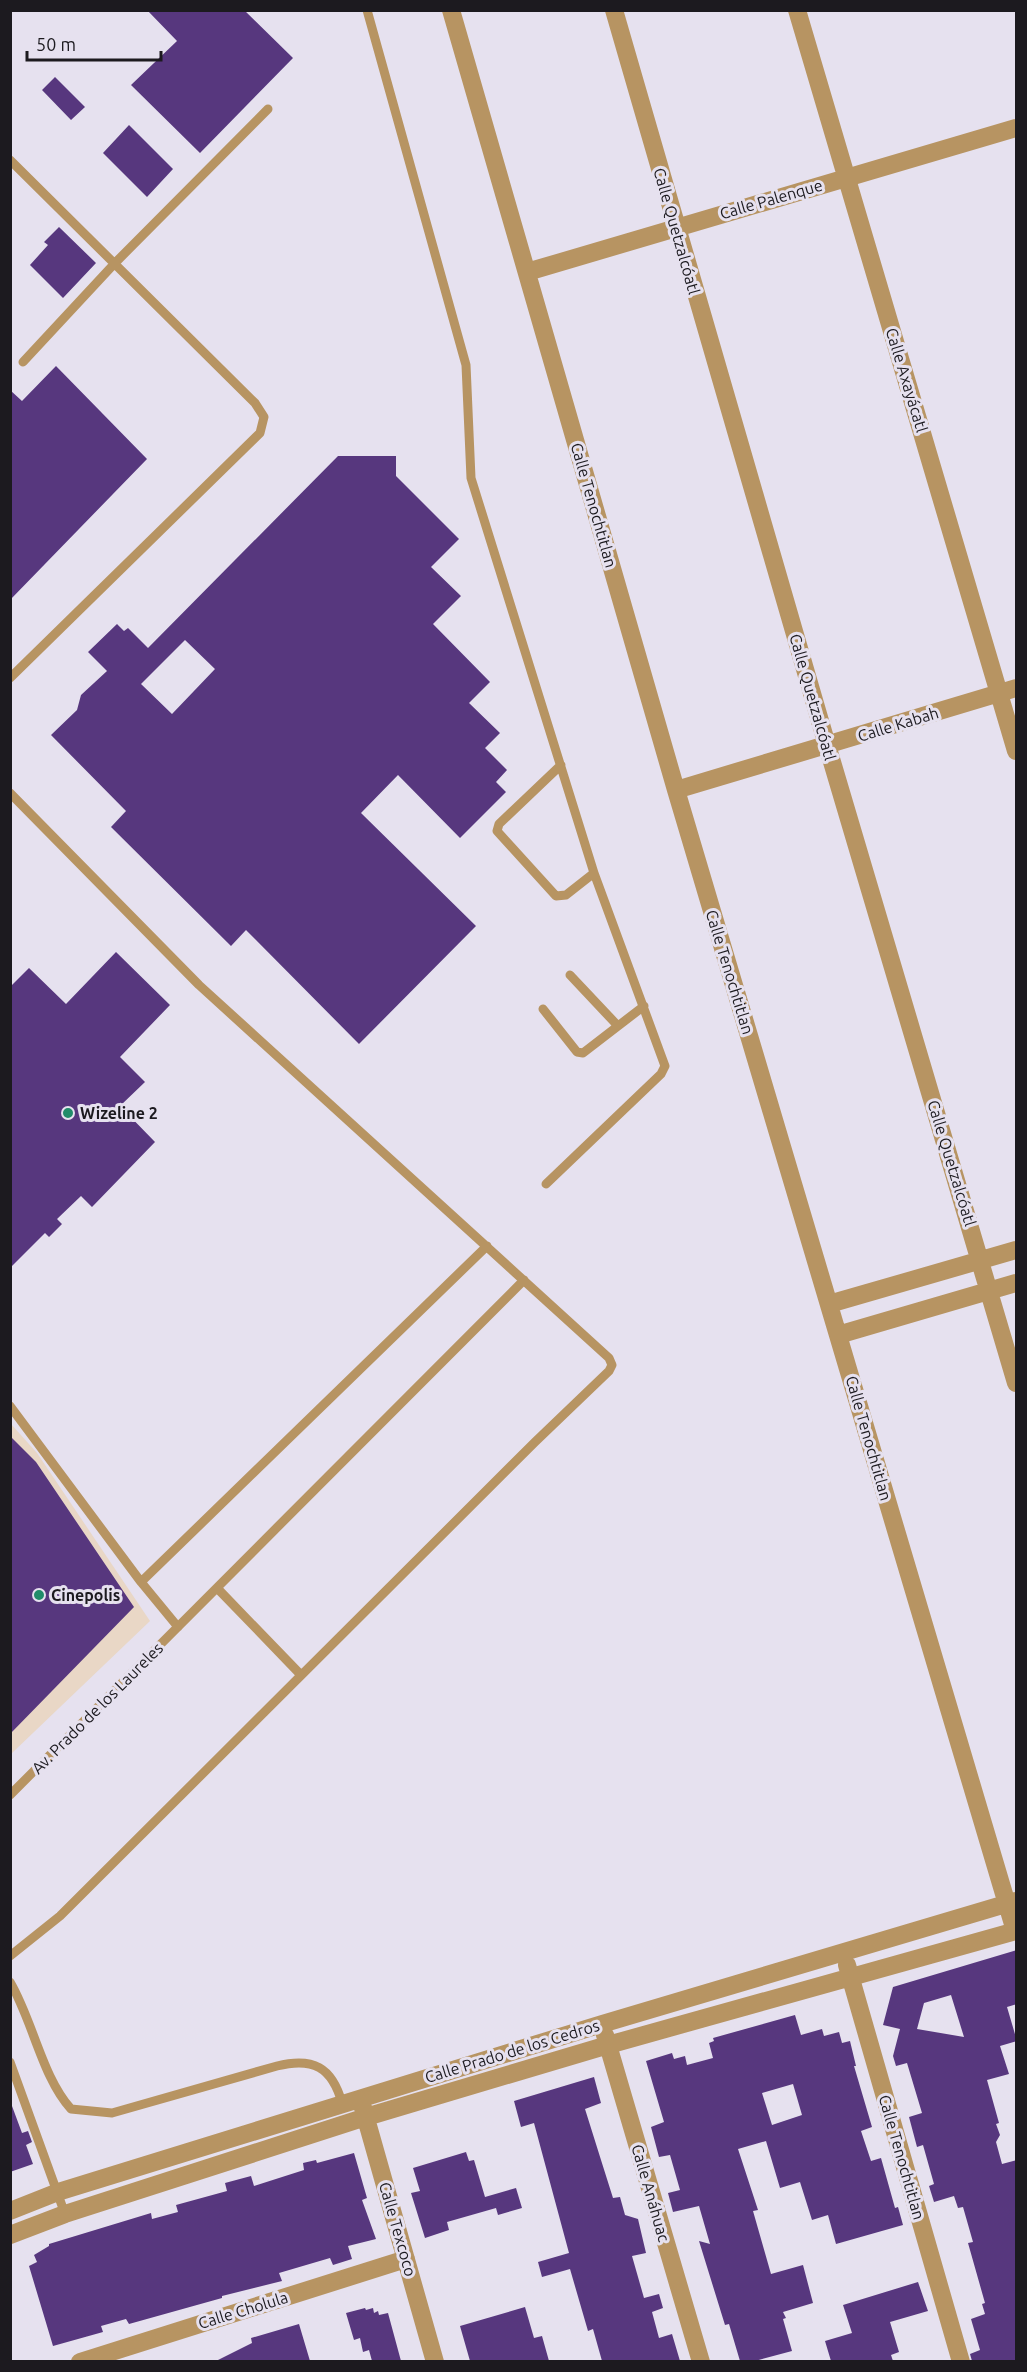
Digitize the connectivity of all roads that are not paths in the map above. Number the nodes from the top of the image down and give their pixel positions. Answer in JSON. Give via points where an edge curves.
{"nodes":[{"id":1,"x":367,"y":10,"type":"edge"},
{"id":2,"x":451,"y":10,"type":"edge"},
{"id":3,"x":614,"y":10,"type":"edge"},
{"id":4,"x":797,"y":10,"type":"edge"},
{"id":5,"x":268,"y":109,"type":"dead end"},
{"id":6,"x":1017,"y":128,"type":"edge"},
{"id":7,"x":10,"y":160,"type":"edge"},
{"id":8,"x":846,"y":177,"type":"junction"},
{"id":9,"x":676,"y":227,"type":"junction"},
{"id":10,"x":115,"y":263,"type":"junction"},
{"id":11,"x":526,"y":272,"type":"junction"},
{"id":12,"x":23,"y":362,"type":"dead end"},
{"id":13,"x":10,"y":678,"type":"edge"},
{"id":14,"x":1008,"y":691,"type":"edge"},
{"id":15,"x":827,"y":745,"type":"junction"},
{"id":16,"x":1017,"y":750,"type":"edge"},
{"id":17,"x":561,"y":765,"type":"junction"},
{"id":18,"x":676,"y":790,"type":"junction"},
{"id":19,"x":10,"y":793,"type":"edge"},
{"id":20,"x":594,"y":873,"type":"junction"},
{"id":21,"x":570,"y":975,"type":"dead end"},
{"id":22,"x":644,"y":1006,"type":"junction"},
{"id":23,"x":543,"y":1010,"type":"dead end"},
{"id":24,"x":618,"y":1026,"type":"junction"},
{"id":25,"x":546,"y":1184,"type":"dead end"},
{"id":26,"x":487,"y":1246,"type":"junction"},
{"id":27,"x":1017,"y":1250,"type":"edge"},
{"id":28,"x":981,"y":1260,"type":"junction"},
{"id":29,"x":524,"y":1280,"type":"junction"},
{"id":30,"x":1017,"y":1283,"type":"edge"},
{"id":31,"x":990,"y":1291,"type":"junction"},
{"id":32,"x":829,"y":1304,"type":"junction"},
{"id":33,"x":838,"y":1335,"type":"junction"},
{"id":34,"x":1017,"y":1383,"type":"edge"},
{"id":35,"x":10,"y":1406,"type":"edge"},
{"id":36,"x":141,"y":1582,"type":"junction"},
{"id":37,"x":218,"y":1588,"type":"junction"},
{"id":38,"x":180,"y":1624,"type":"junction"},
{"id":39,"x":301,"y":1676,"type":"junction"},
{"id":40,"x":10,"y":1795,"type":"edge"},
{"id":41,"x":1011,"y":1902,"type":"edge"},
{"id":42,"x":1016,"y":1931,"type":"edge"},
{"id":43,"x":843,"y":1952,"type":"junction"},
{"id":44,"x":10,"y":1956,"type":"edge"},
{"id":45,"x":850,"y":1976,"type":"junction"},
{"id":46,"x":10,"y":1982,"type":"edge"},
{"id":47,"x":602,"y":2024,"type":"junction"},
{"id":48,"x":608,"y":2045,"type":"junction"},
{"id":49,"x":10,"y":2062,"type":"edge"},
{"id":50,"x":360,"y":2097,"type":"junction"},
{"id":51,"x":342,"y":2103,"type":"junction"},
{"id":52,"x":366,"y":2117,"type":"junction"},
{"id":53,"x":58,"y":2192,"type":"junction"},
{"id":54,"x":10,"y":2211,"type":"edge"},
{"id":55,"x":65,"y":2214,"type":"junction"},
{"id":56,"x":10,"y":2235,"type":"edge"},
{"id":57,"x":406,"y":2259,"type":"junction"},
{"id":58,"x":80,"y":2361,"type":"edge"},
{"id":59,"x":435,"y":2361,"type":"edge"},
{"id":60,"x":701,"y":2361,"type":"edge"},
{"id":61,"x":961,"y":2361,"type":"edge"}],
"edges":[{"from":1,"to":17,"type":"lane","via":[[466,365],[471,478]]},
{"from":2,"to":11,"type":"street","name":"Calle Tenochtitlan"},
{"from":3,"to":9,"type":"street","name":"Calle Quetzalcóatl"},
{"from":4,"to":8,"type":"street","name":"Calle Axayácatl"},
{"from":5,"to":10,"type":"lane"},
{"from":6,"to":8,"type":"street","name":"Calle Palenque"},
{"from":7,"to":10,"type":"lane"},
{"from":8,"to":9,"type":"street","name":"Calle Palenque"},
{"from":8,"to":14,"type":"street","name":"Calle Axayácatl"},
{"from":9,"to":11,"type":"street","name":"Calle Palenque"},
{"from":9,"to":15,"type":"street","name":"Calle Quetzalcóatl"},
{"from":10,"to":12,"type":"lane"},
{"from":10,"to":13,"type":"lane","via":[[255,403],[264,417],[263,425],[260,433]]},
{"from":11,"to":18,"type":"street","name":"Calle Tenochtitlan"},
{"from":14,"to":15,"type":"street","name":"Calle Kabah"},
{"from":14,"to":16,"type":"street","name":"Calle Axayácatl"},
{"from":15,"to":18,"type":"street","name":"Calle Kabah"},
{"from":15,"to":28,"type":"street","name":"Calle Quetzalcóatl"},
{"from":17,"to":20,"type":"lane"},
{"from":17,"to":20,"type":"lane","via":[[499,824],[497,831],[556,896],[566,895]]},
{"from":18,"to":32,"type":"street","name":"Calle Tenochtitlan"},
{"from":19,"to":26,"type":"lane","via":[[199,985]]},
{"from":20,"to":22,"type":"lane"},
{"from":21,"to":24,"type":"lane"},
{"from":22,"to":24,"type":"lane"},
{"from":22,"to":25,"type":"lane","via":[[664,1072]]},
{"from":23,"to":24,"type":"lane","via":[[580,1053]]},
{"from":26,"to":29,"type":"lane"},
{"from":26,"to":36,"type":"lane"},
{"from":27,"to":28,"type":"street"},
{"from":28,"to":31,"type":"street","name":"Calle Quetzalcóatl"},
{"from":28,"to":32,"type":"street"},
{"from":29,"to":37,"type":"lane","name":"Av. Prado de los Laureles"},
{"from":29,"to":39,"type":"lane","via":[[609,1358],[611,1369]]},
{"from":30,"to":31,"type":"street"},
{"from":31,"to":33,"type":"street"},
{"from":31,"to":34,"type":"street","name":"Calle Quetzalcóatl"},
{"from":32,"to":33,"type":"street","name":"Calle Tenochtitlan"},
{"from":33,"to":41,"type":"street","name":"Calle Tenochtitlan"},
{"from":35,"to":36,"type":"lane"},
{"from":36,"to":38,"type":"lane"},
{"from":37,"to":38,"type":"lane","name":"Av. Prado de los Laureles"},
{"from":37,"to":39,"type":"lane"},
{"from":38,"to":40,"type":"lane","name":"Av. Prado de los Laureles"},
{"from":39,"to":44,"type":"lane","via":[[60,1916]]},
{"from":41,"to":42,"type":"street","name":"Calle Tenochtitlan"},
{"from":41,"to":43,"type":"street","name":"Calle Prado de los Cedros"},
{"from":42,"to":45,"type":"street","name":"Calle Prado de los Cedros"},
{"from":43,"to":45,"type":"street","name":"Calle Tenochtitlan"},
{"from":43,"to":47,"type":"street","name":"Calle Prado de los Cedros"},
{"from":45,"to":48,"type":"street","name":"Calle Prado de los Cedros"},
{"from":45,"to":61,"type":"street","name":"Calle Tenochtitlan"},
{"from":46,"to":51,"type":"lane","via":[[56,2090],[71,2109],[112,2113],[303,2061],[318,2066],[331,2079]]},
{"from":47,"to":48,"type":"street","name":"Calle Anáhuac"},
{"from":47,"to":50,"type":"street","name":"Calle Prado de los Cedros"},
{"from":48,"to":52,"type":"street","name":"Calle Prado de los Cedros"},
{"from":48,"to":60,"type":"street","name":"Calle Anáhuac"},
{"from":49,"to":53,"type":"lane"},
{"from":50,"to":51,"type":"street","name":"Calle Prado de los Cedros"},
{"from":50,"to":52,"type":"street","name":"Calle Texcoco"},
{"from":51,"to":53,"type":"street","name":"Calle Prado de los Cedros"},
{"from":52,"to":55,"type":"street","name":"Calle Prado de los Cedros"},
{"from":52,"to":57,"type":"street","name":"Calle Texcoco"},
{"from":53,"to":54,"type":"street","name":"Calle Prado de los Cedros"},
{"from":53,"to":55,"type":"lane"},
{"from":55,"to":56,"type":"street","name":"Calle Prado de los Cedros"},
{"from":57,"to":58,"type":"street","name":"Calle Cholula"},
{"from":57,"to":59,"type":"street","name":"Calle Texcoco"}]}
